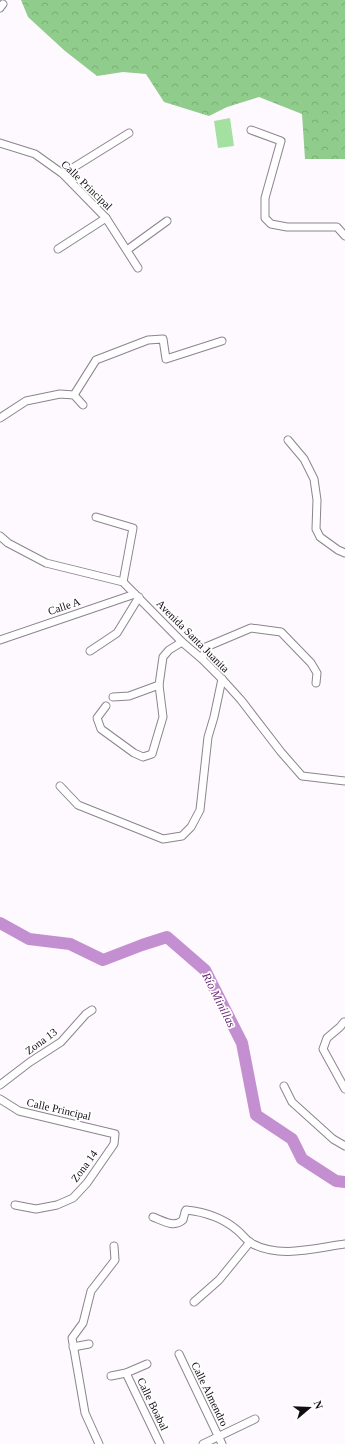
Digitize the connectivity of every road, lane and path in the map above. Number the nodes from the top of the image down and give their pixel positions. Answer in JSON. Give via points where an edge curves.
{"nodes":[{"id":1,"x":251,"y":130,"type":"dead end"},
{"id":2,"x":129,"y":133,"type":"dead end"},
{"id":3,"x":0,"y":143,"type":"edge"},
{"id":4,"x":63,"y":174,"type":"junction"},
{"id":5,"x":106,"y":218,"type":"junction"},
{"id":6,"x":167,"y":221,"type":"dead end"},
{"id":7,"x":345,"y":236,"type":"edge"},
{"id":8,"x":58,"y":250,"type":"dead end"},
{"id":9,"x":127,"y":250,"type":"junction"},
{"id":10,"x":138,"y":268,"type":"dead end"},
{"id":11,"x":222,"y":341,"type":"dead end"},
{"id":12,"x":74,"y":395,"type":"junction"},
{"id":13,"x":82,"y":405,"type":"dead end"},
{"id":14,"x":0,"y":418,"type":"edge"},
{"id":15,"x":288,"y":440,"type":"dead end"},
{"id":16,"x":96,"y":517,"type":"dead end"},
{"id":17,"x":0,"y":536,"type":"edge"},
{"id":18,"x":345,"y":553,"type":"edge"},
{"id":19,"x":122,"y":582,"type":"junction"},
{"id":20,"x":137,"y":595,"type":"junction"},
{"id":21,"x":0,"y":640,"type":"edge"},
{"id":22,"x":182,"y":642,"type":"junction"},
{"id":23,"x":90,"y":651,"type":"dead end"},
{"id":24,"x":202,"y":659,"type":"junction"},
{"id":25,"x":222,"y":679,"type":"junction"},
{"id":26,"x":316,"y":682,"type":"dead end"},
{"id":27,"x":159,"y":685,"type":"junction"},
{"id":28,"x":113,"y":697,"type":"dead end"},
{"id":29,"x":106,"y":706,"type":"dead end"},
{"id":30,"x":345,"y":781,"type":"edge"},
{"id":31,"x":60,"y":786,"type":"dead end"},
{"id":32,"x":92,"y":1010,"type":"dead end"},
{"id":33,"x":344,"y":1022,"type":"dead end"},
{"id":34,"x":0,"y":1085,"type":"edge"},
{"id":35,"x":284,"y":1086,"type":"dead end"},
{"id":36,"x":344,"y":1087,"type":"edge"},
{"id":37,"x":0,"y":1099,"type":"edge"},
{"id":38,"x":115,"y":1134,"type":"joint"},
{"id":39,"x":345,"y":1146,"type":"edge"},
{"id":40,"x":15,"y":1205,"type":"dead end"},
{"id":41,"x":153,"y":1217,"type":"dead end"},
{"id":42,"x":250,"y":1242,"type":"junction"},
{"id":43,"x":345,"y":1244,"type":"edge"},
{"id":44,"x":114,"y":1246,"type":"dead end"},
{"id":45,"x":194,"y":1302,"type":"dead end"},
{"id":46,"x":89,"y":1344,"type":"dead end"},
{"id":47,"x":73,"y":1347,"type":"junction"},
{"id":48,"x":179,"y":1354,"type":"dead end"},
{"id":49,"x":147,"y":1364,"type":"dead end"},
{"id":50,"x":126,"y":1373,"type":"junction"},
{"id":51,"x":111,"y":1376,"type":"dead end"},
{"id":52,"x":255,"y":1419,"type":"dead end"},
{"id":53,"x":218,"y":1436,"type":"junction"},
{"id":54,"x":99,"y":1444,"type":"edge"},
{"id":55,"x":160,"y":1444,"type":"edge"},
{"id":56,"x":203,"y":1444,"type":"edge"},
{"id":57,"x":222,"y":1444,"type":"edge"}],
"edges":[{"from":1,"to":7,"type":"street","via":[[281,141],[265,198],[266,218],[271,224],[287,227],[337,228]]},
{"from":2,"to":4,"type":"street"},
{"from":3,"to":4,"type":"street","name":"Calle Principal","via":[[35,154]]},
{"from":4,"to":5,"type":"street","name":"Calle Principal"},
{"from":5,"to":8,"type":"street"},
{"from":5,"to":9,"type":"street","name":"Calle Principal"},
{"from":6,"to":9,"type":"street"},
{"from":9,"to":10,"type":"street","name":"Calle Principal"},
{"from":11,"to":12,"type":"street","via":[[166,359],[163,339],[148,340],[96,360]]},
{"from":12,"to":13,"type":"street"},
{"from":12,"to":14,"type":"street","via":[[60,394],[26,401]]},
{"from":15,"to":18,"type":"street","via":[[304,459],[314,479],[318,500],[316,529],[320,537]]},
{"from":16,"to":19,"type":"street","via":[[132,528]]},
{"from":17,"to":19,"type":"street","name":"Avenida Santa Juanita","via":[[8,543],[46,562]]},
{"from":19,"to":20,"type":"street","name":"Avenida Santa Juanita"},
{"from":20,"to":21,"type":"street","name":"Calle A"},
{"from":20,"to":22,"type":"street","name":"Avenida Santa Juanita"},
{"from":20,"to":23,"type":"street","via":[[117,633]]},
{"from":22,"to":24,"type":"street","name":"Avenida Santa Juanita"},
{"from":22,"to":27,"type":"street","via":[[163,657]]},
{"from":24,"to":25,"type":"street","name":"Avenida Santa Juanita"},
{"from":24,"to":26,"type":"street","via":[[206,647],[251,628],[281,632],[311,663],[317,673]]},
{"from":25,"to":30,"type":"street","name":"Avenida Santa Juanita","via":[[302,776]]},
{"from":25,"to":31,"type":"street","via":[[208,737],[200,810],[191,828],[182,836],[163,839],[78,805]]},
{"from":27,"to":28,"type":"street","via":[[129,696]]},
{"from":27,"to":29,"type":"street","via":[[163,717],[152,754],[143,757],[134,753],[101,730],[97,718]]},
{"from":32,"to":34,"type":"street","name":"Zona 13","via":[[61,1042]]},
{"from":33,"to":36,"type":"street","via":[[327,1038],[323,1049]]},
{"from":35,"to":39,"type":"street","via":[[292,1102],[333,1139]]},
{"from":37,"to":38,"type":"street","name":"Calle Principal","via":[[19,1111]]},
{"from":38,"to":40,"type":"street","name":"Zona 14","via":[[114,1144],[88,1183],[73,1198],[36,1209]]},
{"from":41,"to":42,"type":"street","via":[[176,1224],[183,1220],[186,1210],[212,1215],[236,1229]]},
{"from":42,"to":43,"type":"street","via":[[270,1250],[287,1251]]},
{"from":42,"to":45,"type":"street","via":[[219,1280]]},
{"from":44,"to":47,"type":"street","via":[[115,1260],[91,1291],[83,1323],[72,1338]]},
{"from":46,"to":47,"type":"street"},
{"from":47,"to":54,"type":"street","via":[[85,1412]]},
{"from":48,"to":53,"type":"street","name":"Calle Almendro"},
{"from":49,"to":50,"type":"street","name":"Calle Boabal"},
{"from":50,"to":51,"type":"street"},
{"from":50,"to":55,"type":"street","name":"Calle Boabal"},
{"from":52,"to":53,"type":"street"},
{"from":53,"to":56,"type":"street"},
{"from":53,"to":57,"type":"street","name":"Calle Almendro"}]}
